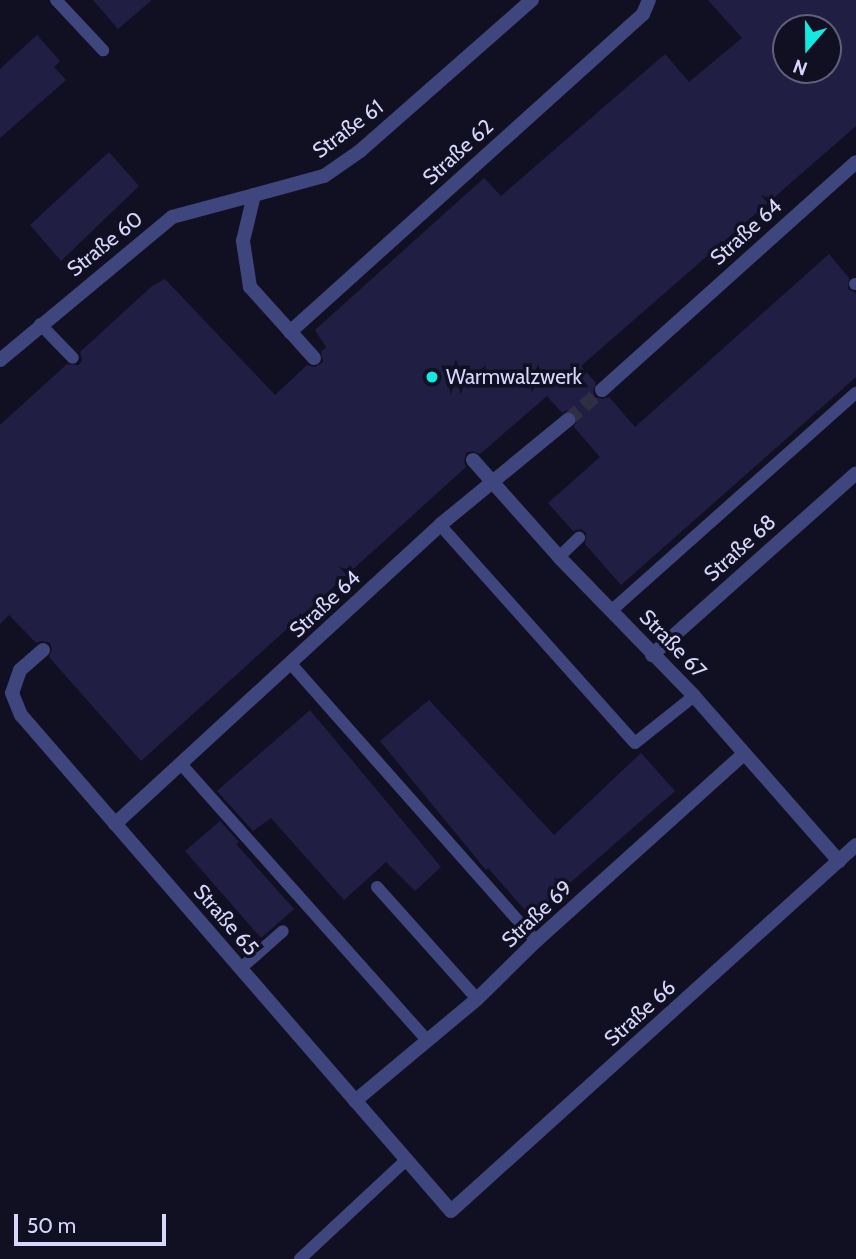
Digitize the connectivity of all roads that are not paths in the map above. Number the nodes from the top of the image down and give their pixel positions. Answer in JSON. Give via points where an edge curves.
{"nodes":[{"id":1,"x":56,"y":0,"type":"edge"},
{"id":2,"x":532,"y":0,"type":"edge"},
{"id":3,"x":649,"y":0,"type":"edge"},
{"id":4,"x":103,"y":50,"type":"dead end"},
{"id":5,"x":856,"y":162,"type":"edge"},
{"id":6,"x":254,"y":195,"type":"junction"},
{"id":7,"x":40,"y":324,"type":"junction"},
{"id":8,"x":290,"y":332,"type":"junction"},
{"id":9,"x":73,"y":358,"type":"dead end"},
{"id":10,"x":314,"y":358,"type":"dead end"},
{"id":11,"x":0,"y":360,"type":"edge"},
{"id":12,"x":602,"y":390,"type":"tunnel mouth"},
{"id":13,"x":856,"y":393,"type":"edge"},
{"id":14,"x":568,"y":420,"type":"tunnel mouth"},
{"id":15,"x":473,"y":460,"type":"dead end"},
{"id":16,"x":856,"y":473,"type":"edge"},
{"id":17,"x":492,"y":482,"type":"junction"},
{"id":18,"x":440,"y":525,"type":"junction"},
{"id":19,"x":579,"y":538,"type":"dead end"},
{"id":20,"x":559,"y":557,"type":"junction"},
{"id":21,"x":611,"y":611,"type":"junction"},
{"id":22,"x":44,"y":650,"type":"dead end"},
{"id":23,"x":652,"y":654,"type":"junction"},
{"id":24,"x":290,"y":664,"type":"junction"},
{"id":25,"x":694,"y":696,"type":"junction"},
{"id":26,"x":744,"y":754,"type":"junction"},
{"id":27,"x":181,"y":764,"type":"junction"},
{"id":28,"x":115,"y":824,"type":"junction"},
{"id":29,"x":856,"y":845,"type":"edge"},
{"id":30,"x":839,"y":861,"type":"junction"},
{"id":31,"x":377,"y":887,"type":"dead end"},
{"id":32,"x":283,"y":931,"type":"dead end"},
{"id":33,"x":536,"y":941,"type":"junction"},
{"id":34,"x":240,"y":969,"type":"junction"},
{"id":35,"x":477,"y":999,"type":"junction"},
{"id":36,"x":427,"y":1040,"type":"junction"},
{"id":37,"x":355,"y":1101,"type":"junction"},
{"id":38,"x":406,"y":1160,"type":"junction"},
{"id":39,"x":452,"y":1211,"type":"joint"},
{"id":40,"x":300,"y":1259,"type":"edge"}],
"edges":[{"from":1,"to":4,"type":"lane"},
{"from":2,"to":6,"type":"street","name":"Straße 61","via":[[360,151],[324,176]]},
{"from":3,"to":8,"type":"street","name":"Straße 62","via":[[643,14]]},
{"from":5,"to":12,"type":"street","name":"Straße 64"},
{"from":6,"to":7,"type":"street","name":"Straße 60","via":[[172,217]]},
{"from":6,"to":8,"type":"street","via":[[243,241],[250,287]]},
{"from":7,"to":9,"type":"lane"},
{"from":7,"to":11,"type":"street","name":"Straße 60"},
{"from":8,"to":10,"type":"street"},
{"from":13,"to":21,"type":"lane"},
{"from":14,"to":17,"type":"street","name":"Straße 64"},
{"from":15,"to":17,"type":"street","name":"Straße 67"},
{"from":16,"to":23,"type":"street","name":"Straße 68"},
{"from":17,"to":18,"type":"street","name":"Straße 64"},
{"from":17,"to":20,"type":"street","name":"Straße 67"},
{"from":18,"to":24,"type":"street","name":"Straße 64"},
{"from":18,"to":25,"type":"lane","via":[[635,743]]},
{"from":19,"to":20,"type":"lane"},
{"from":20,"to":21,"type":"street","name":"Straße 67"},
{"from":21,"to":23,"type":"street","name":"Straße 67"},
{"from":22,"to":28,"type":"street","name":"Straße 65","via":[[20,670],[12,693],[16,704]]},
{"from":23,"to":25,"type":"street","name":"Straße 67"},
{"from":24,"to":27,"type":"street","name":"Straße 64"},
{"from":24,"to":33,"type":"lane"},
{"from":25,"to":26,"type":"street","name":"Straße 67"},
{"from":26,"to":30,"type":"street","name":"Straße 67"},
{"from":26,"to":33,"type":"street","name":"Straße 69"},
{"from":27,"to":28,"type":"street","name":"Straße 64"},
{"from":27,"to":36,"type":"lane"},
{"from":28,"to":34,"type":"street","name":"Straße 65"},
{"from":29,"to":30,"type":"street","name":"Straße 66"},
{"from":30,"to":39,"type":"street","name":"Straße 66"},
{"from":31,"to":35,"type":"lane"},
{"from":32,"to":34,"type":"lane"},
{"from":33,"to":35,"type":"street","name":"Straße 69"},
{"from":34,"to":37,"type":"street","name":"Straße 65"},
{"from":35,"to":36,"type":"street","name":"Straße 69"},
{"from":36,"to":37,"type":"street","name":"Straße 69"},
{"from":37,"to":38,"type":"street","name":"Straße 65"},
{"from":38,"to":39,"type":"street","name":"Straße 65"},
{"from":38,"to":40,"type":"lane"}]}
